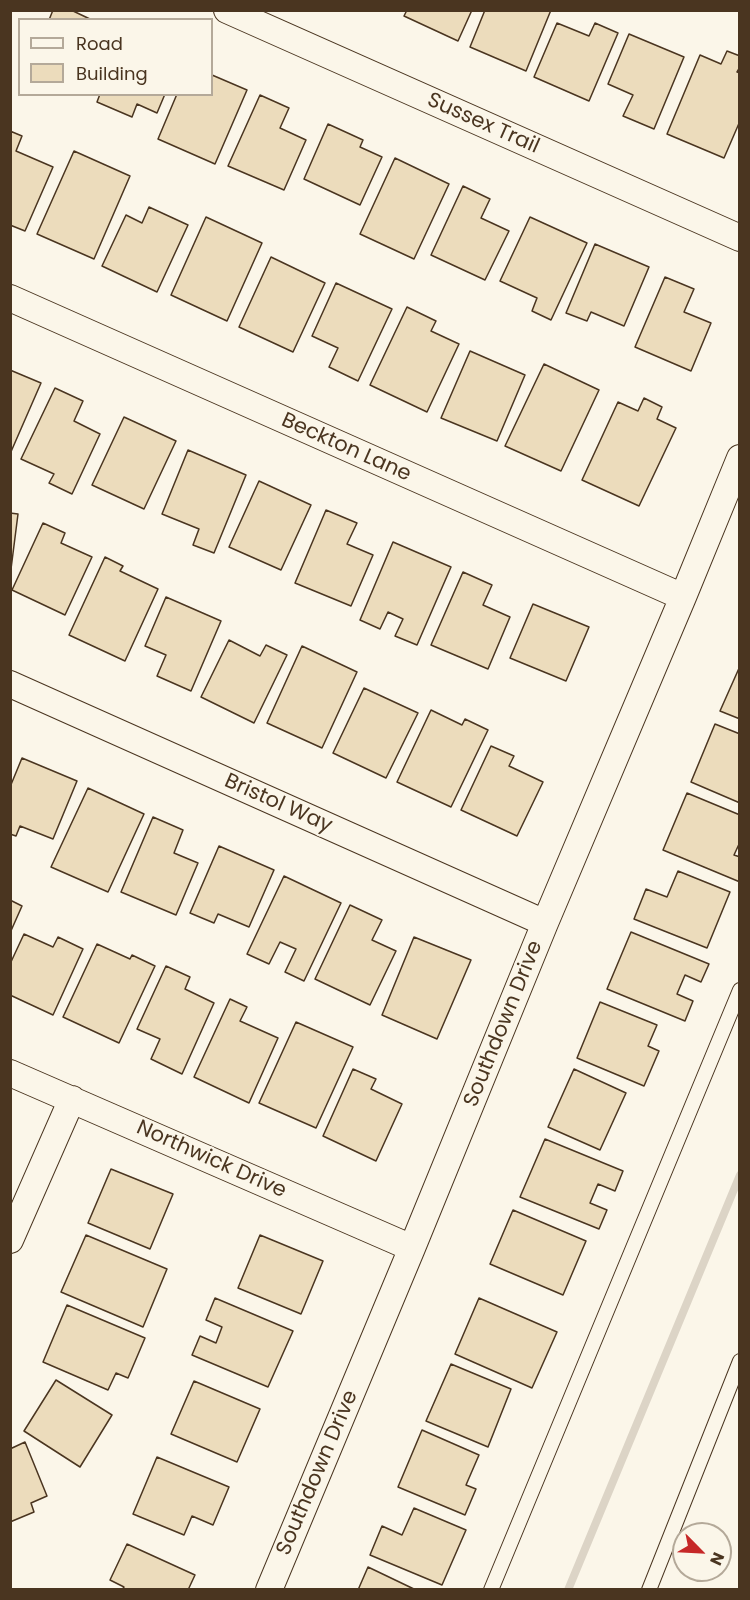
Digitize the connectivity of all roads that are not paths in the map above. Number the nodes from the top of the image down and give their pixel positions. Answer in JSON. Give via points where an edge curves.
{"nodes":[{"id":1,"x":227,"y":10,"type":"edge"},
{"id":2,"x":740,"y":238,"type":"edge"},
{"id":3,"x":10,"y":298,"type":"edge"},
{"id":4,"x":740,"y":458,"type":"edge"},
{"id":5,"x":683,"y":597,"type":"junction"},
{"id":6,"x":10,"y":684,"type":"edge"},
{"id":7,"x":545,"y":923,"type":"junction"},
{"id":8,"x":740,"y":990,"type":"edge"},
{"id":9,"x":10,"y":1073,"type":"edge"},
{"id":10,"x":72,"y":1099,"type":"junction"},
{"id":11,"x":10,"y":1240,"type":"edge"},
{"id":12,"x":412,"y":1248,"type":"junction"},
{"id":13,"x":740,"y":1361,"type":"edge"},
{"id":14,"x":269,"y":1590,"type":"edge"},
{"id":15,"x":491,"y":1590,"type":"edge"},
{"id":16,"x":649,"y":1590,"type":"edge"}],
"edges":[{"from":1,"to":2,"type":"street","name":"Sussex Trail"},
{"from":3,"to":5,"type":"street","name":"Beckton Lane"},
{"from":4,"to":5,"type":"street","name":"Southdown Drive"},
{"from":5,"to":7,"type":"street","name":"Southdown Drive"},
{"from":6,"to":7,"type":"street","name":"Bristol Way"},
{"from":7,"to":12,"type":"street","name":"Southdown Drive"},
{"from":8,"to":15,"type":"lane"},
{"from":9,"to":10,"type":"street","name":"Northwick Drive"},
{"from":10,"to":11,"type":"street"},
{"from":10,"to":12,"type":"street","name":"Northwick Drive"},
{"from":12,"to":14,"type":"street","name":"Southdown Drive"},
{"from":13,"to":16,"type":"lane"}]}
